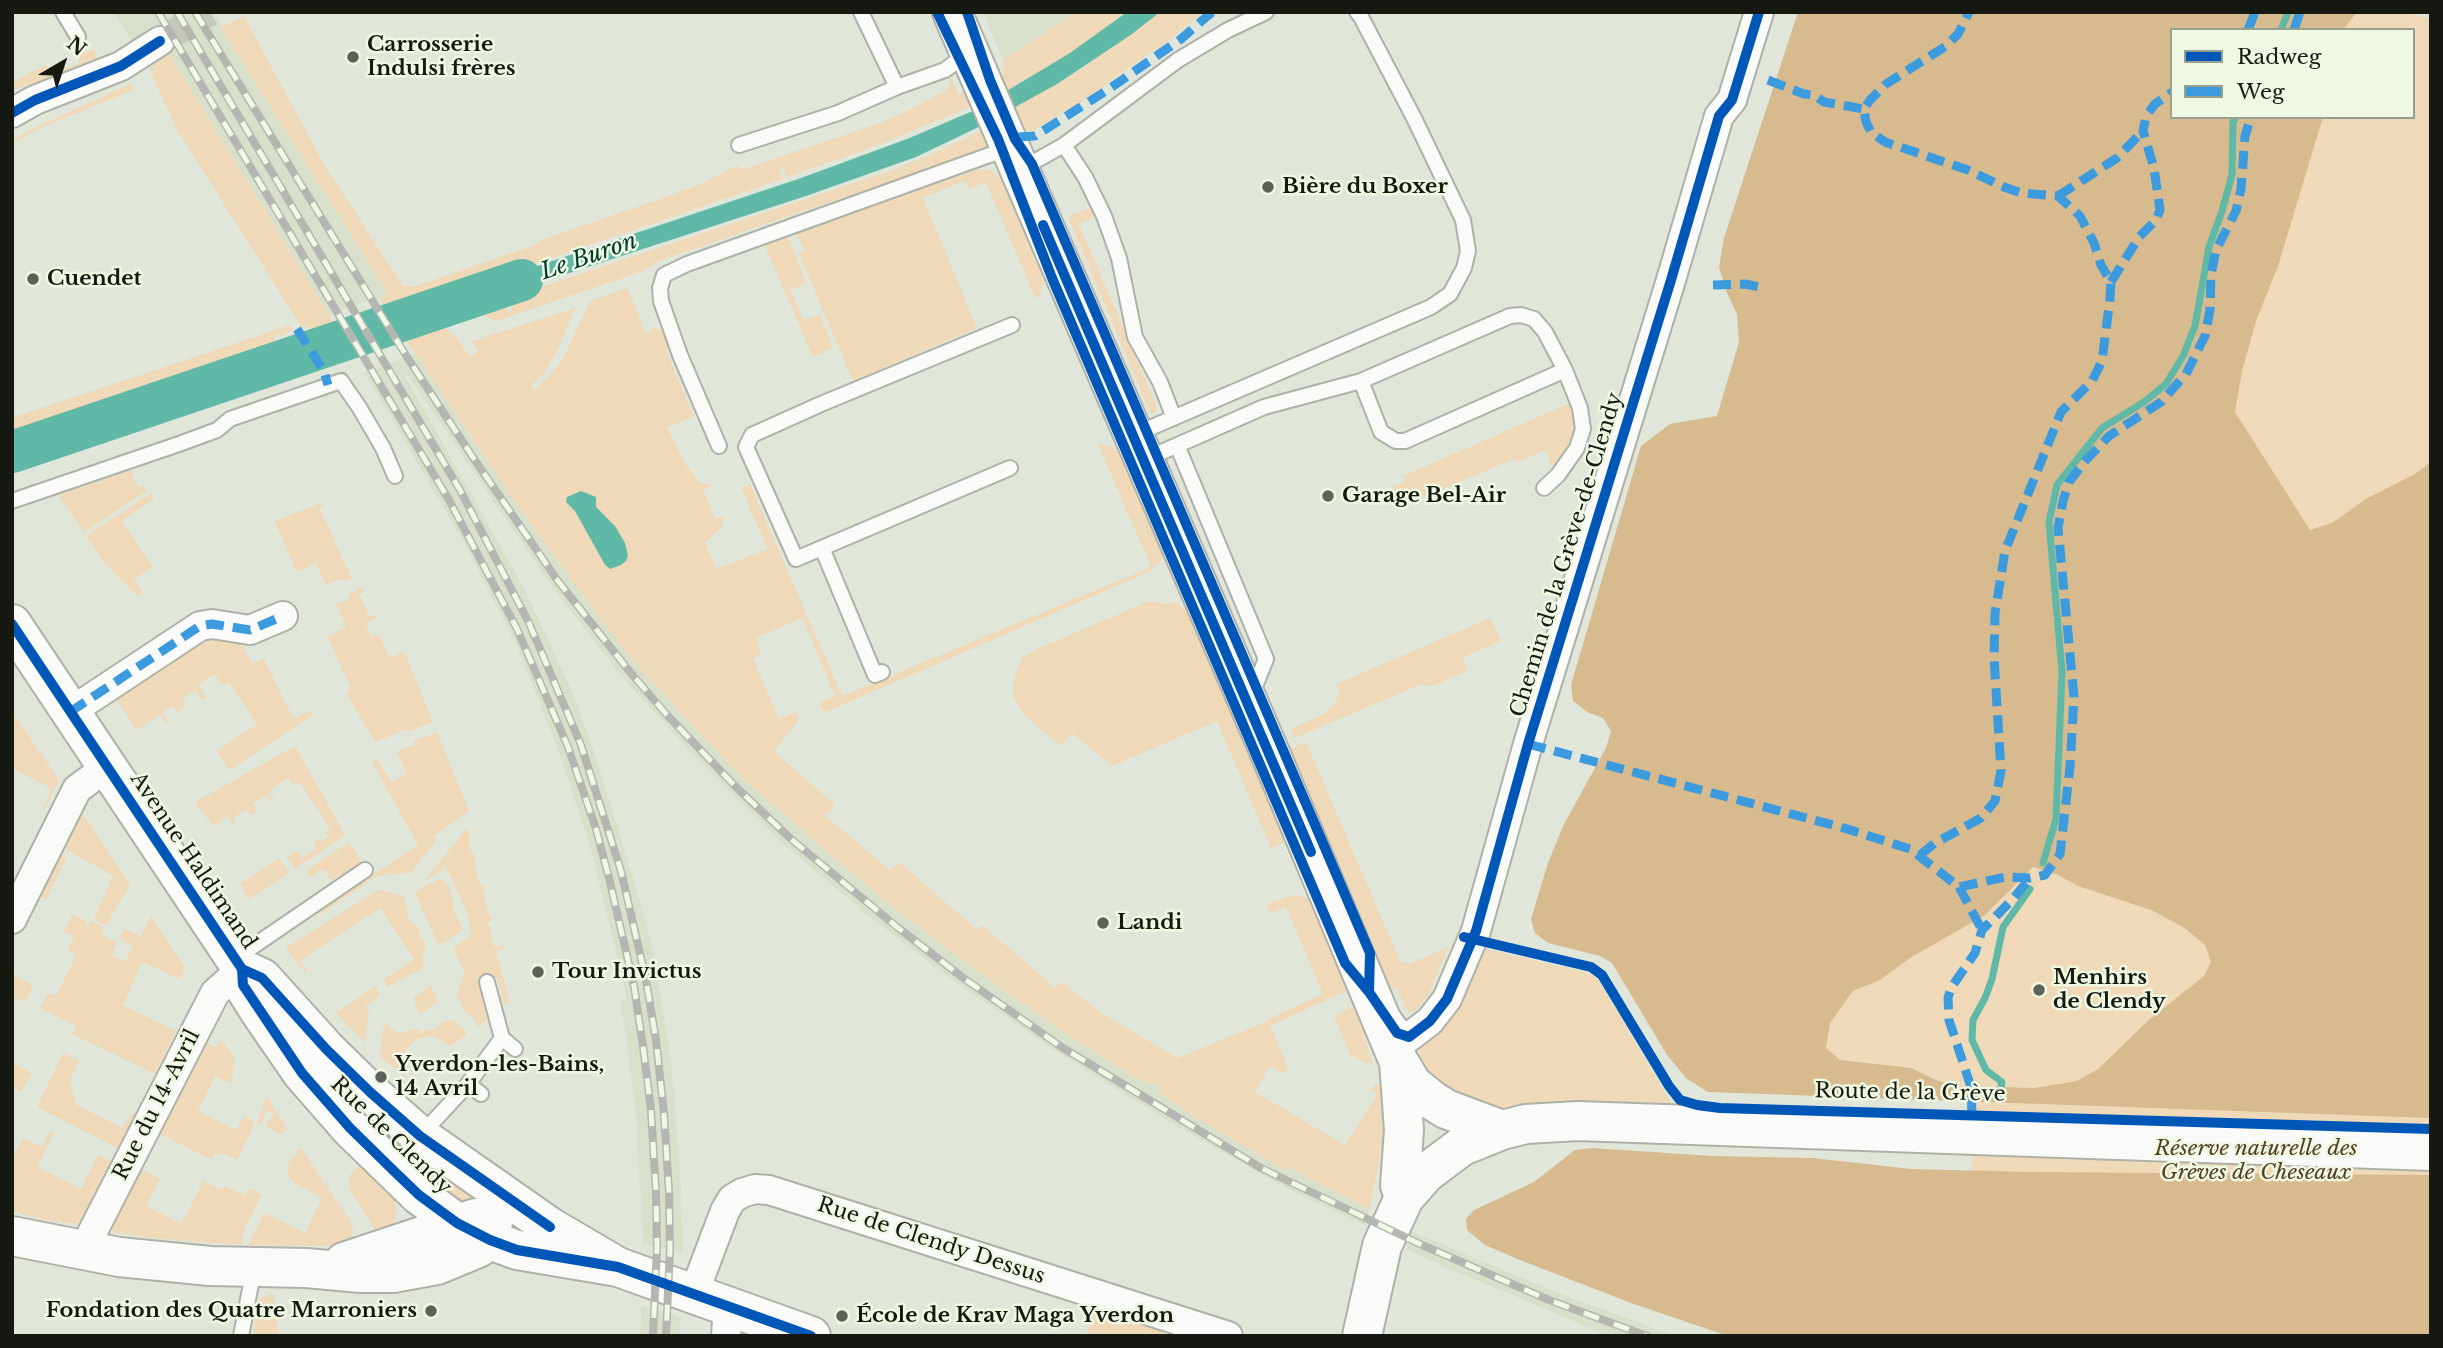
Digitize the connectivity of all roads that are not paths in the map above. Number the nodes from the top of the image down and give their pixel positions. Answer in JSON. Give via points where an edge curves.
{"nodes":[{"id":1,"x":63,"y":12,"type":"edge"},
{"id":2,"x":861,"y":12,"type":"edge"},
{"id":3,"x":952,"y":12,"type":"edge"},
{"id":4,"x":1266,"y":12,"type":"edge"},
{"id":5,"x":1357,"y":12,"type":"edge"},
{"id":6,"x":1759,"y":12,"type":"edge"},
{"id":7,"x":78,"y":37,"type":"dead end"},
{"id":8,"x":160,"y":41,"type":"tunnel mouth"},
{"id":9,"x":976,"y":68,"type":"junction"},
{"id":10,"x":897,"y":87,"type":"junction"},
{"id":11,"x":12,"y":113,"type":"edge"},
{"id":12,"x":739,"y":145,"type":"dead end"},
{"id":13,"x":1064,"y":145,"type":"junction"},
{"id":14,"x":1011,"y":152,"type":"junction"},
{"id":15,"x":1012,"y":326,"type":"dead end"},
{"id":16,"x":1565,"y":370,"type":"junction"},
{"id":17,"x":1362,"y":380,"type":"junction"},
{"id":18,"x":1174,"y":418,"type":"junction"},
{"id":19,"x":719,"y":446,"type":"dead end"},
{"id":20,"x":1151,"y":447,"type":"junction"},
{"id":21,"x":1010,"y":468,"type":"dead end"},
{"id":22,"x":395,"y":476,"type":"dead end"},
{"id":23,"x":1544,"y":488,"type":"dead end"},
{"id":24,"x":12,"y":501,"type":"edge"},
{"id":25,"x":822,"y":548,"type":"junction"},
{"id":26,"x":283,"y":616,"type":"dead end"},
{"id":27,"x":12,"y":625,"type":"edge"},
{"id":28,"x":882,"y":672,"type":"dead end"},
{"id":29,"x":1248,"y":704,"type":"junction"},
{"id":30,"x":70,"y":712,"type":"junction"},
{"id":31,"x":107,"y":766,"type":"junction"},
{"id":32,"x":365,"y":870,"type":"dead end"},
{"id":33,"x":12,"y":919,"type":"edge"},
{"id":34,"x":238,"y":964,"type":"junction"},
{"id":35,"x":487,"y":982,"type":"dead end"},
{"id":36,"x":502,"y":1038,"type":"junction"},
{"id":37,"x":515,"y":1049,"type":"dead end"},
{"id":38,"x":1411,"y":1061,"type":"junction"},
{"id":39,"x":468,"y":1084,"type":"junction"},
{"id":40,"x":370,"y":1092,"type":"joint"},
{"id":41,"x":481,"y":1094,"type":"dead end"},
{"id":42,"x":1502,"y":1130,"type":"junction"},
{"id":43,"x":421,"y":1136,"type":"junction"},
{"id":44,"x":2431,"y":1151,"type":"edge"},
{"id":45,"x":396,"y":1173,"type":"junction"},
{"id":46,"x":1404,"y":1198,"type":"junction"},
{"id":47,"x":482,"y":1215,"type":"junction"},
{"id":48,"x":12,"y":1236,"type":"edge"},
{"id":49,"x":389,"y":1247,"type":"junction"},
{"id":50,"x":88,"y":1251,"type":"junction"},
{"id":51,"x":254,"y":1267,"type":"junction"},
{"id":52,"x":618,"y":1267,"type":"junction"},
{"id":53,"x":306,"y":1268,"type":"junction"},
{"id":54,"x":247,"y":1307,"type":"junction"},
{"id":55,"x":716,"y":1312,"type":"edge"},
{"id":56,"x":241,"y":1336,"type":"edge"},
{"id":57,"x":249,"y":1336,"type":"edge"},
{"id":58,"x":811,"y":1336,"type":"edge"},
{"id":59,"x":1228,"y":1336,"type":"edge"},
{"id":60,"x":1362,"y":1336,"type":"edge"}],
"edges":[{"from":1,"to":7,"type":"lane"},
{"from":2,"to":10,"type":"lane"},
{"from":3,"to":9,"type":"main road"},
{"from":4,"to":13,"type":"lane","via":[[1178,60]]},
{"from":5,"to":18,"type":"lane","via":[[1463,220],[1468,251],[1464,268],[1450,294],[1432,307]]},
{"from":6,"to":38,"type":"street","name":"Chemin de la Grève-de-Clendy","via":[[1732,100],[1719,116],[1514,781],[1476,931],[1447,999],[1430,1021]]},
{"from":8,"to":11,"type":"street","via":[[121,66]]},
{"from":9,"to":10,"type":"lane","via":[[944,70]]},
{"from":9,"to":14,"type":"main road"},
{"from":10,"to":12,"type":"lane","via":[[838,113]]},
{"from":13,"to":14,"type":"lane"},
{"from":13,"to":18,"type":"lane","via":[[1104,216],[1119,258],[1135,337]]},
{"from":14,"to":19,"type":"lane","via":[[995,153],[664,275],[661,301]]},
{"from":14,"to":20,"type":"main road"},
{"from":15,"to":25,"type":"lane","via":[[752,435],[746,447],[796,559]]},
{"from":16,"to":17,"type":"lane","via":[[1545,332],[1534,319],[1521,315]]},
{"from":16,"to":17,"type":"lane","via":[[1405,441],[1381,432]]},
{"from":16,"to":23,"type":"lane","via":[[1583,429],[1569,462]]},
{"from":17,"to":20,"type":"lane","via":[[1264,407]]},
{"from":18,"to":20,"type":"lane"},
{"from":20,"to":29,"type":"main road","via":[[1184,575]]},
{"from":20,"to":29,"type":"lane","via":[[1266,659]]},
{"from":21,"to":25,"type":"lane"},
{"from":22,"to":24,"type":"lane","via":[[341,381],[230,419],[217,430],[191,440]]},
{"from":25,"to":28,"type":"lane","via":[[875,675]]},
{"from":26,"to":30,"type":"street","via":[[250,630],[200,626]]},
{"from":27,"to":30,"type":"main road","name":"Avenue Haldimand"},
{"from":29,"to":38,"type":"main road","via":[[1369,992]]},
{"from":30,"to":31,"type":"main road","name":"Avenue Haldimand"},
{"from":31,"to":33,"type":"street","via":[[77,789]]},
{"from":31,"to":34,"type":"main road","name":"Avenue Haldimand"},
{"from":32,"to":34,"type":"lane"},
{"from":34,"to":40,"type":"main road","name":"Avenue Haldimand","via":[[262,978]]},
{"from":34,"to":45,"type":"main road","name":"Rue de Clendy","via":[[243,985],[302,1073]]},
{"from":34,"to":50,"type":"street","name":"Rue du 14-Avril","via":[[215,993],[98,1221]]},
{"from":35,"to":36,"type":"lane"},
{"from":36,"to":37,"type":"lane"},
{"from":36,"to":39,"type":"lane"},
{"from":38,"to":42,"type":"main road","via":[[1446,1109]]},
{"from":38,"to":46,"type":"main road","via":[[1400,1185]]},
{"from":39,"to":41,"type":"lane"},
{"from":39,"to":43,"type":"lane"},
{"from":40,"to":43,"type":"main road","name":"Rue de Clendy"},
{"from":42,"to":44,"type":"main road","name":"Route de la Grève","via":[[1578,1121]]},
{"from":42,"to":46,"type":"main road","name":"Route de la Grève","via":[[1444,1158]]},
{"from":43,"to":45,"type":"lane"},
{"from":43,"to":47,"type":"main road","name":"Rue de Clendy"},
{"from":45,"to":47,"type":"main road","name":"Rue de Clendy","via":[[419,1195]]},
{"from":45,"to":49,"type":"main road","via":[[403,1212]]},
{"from":46,"to":60,"type":"main road","via":[[1382,1246]]},
{"from":47,"to":49,"type":"main road"},
{"from":47,"to":52,"type":"main road","name":"Rue de Clendy","via":[[550,1227]]},
{"from":47,"to":52,"type":"main road","name":"Rue de Clendy","via":[[517,1250]]},
{"from":47,"to":53,"type":"main road","via":[[478,1248],[437,1265],[393,1273]]},
{"from":48,"to":50,"type":"main road"},
{"from":49,"to":53,"type":"main road","via":[[353,1261]]},
{"from":50,"to":51,"type":"main road"},
{"from":51,"to":53,"type":"main road"},
{"from":51,"to":54,"type":"lane"},
{"from":52,"to":55,"type":"main road","name":"Rue de Clendy"},
{"from":54,"to":56,"type":"lane"},
{"from":54,"to":57,"type":"lane"},
{"from":55,"to":58,"type":"main road","name":"Rue de Clendy"},
{"from":55,"to":59,"type":"street","name":"Rue de Clendy Dessus","via":[[724,1211],[732,1199],[754,1189]]}]}
